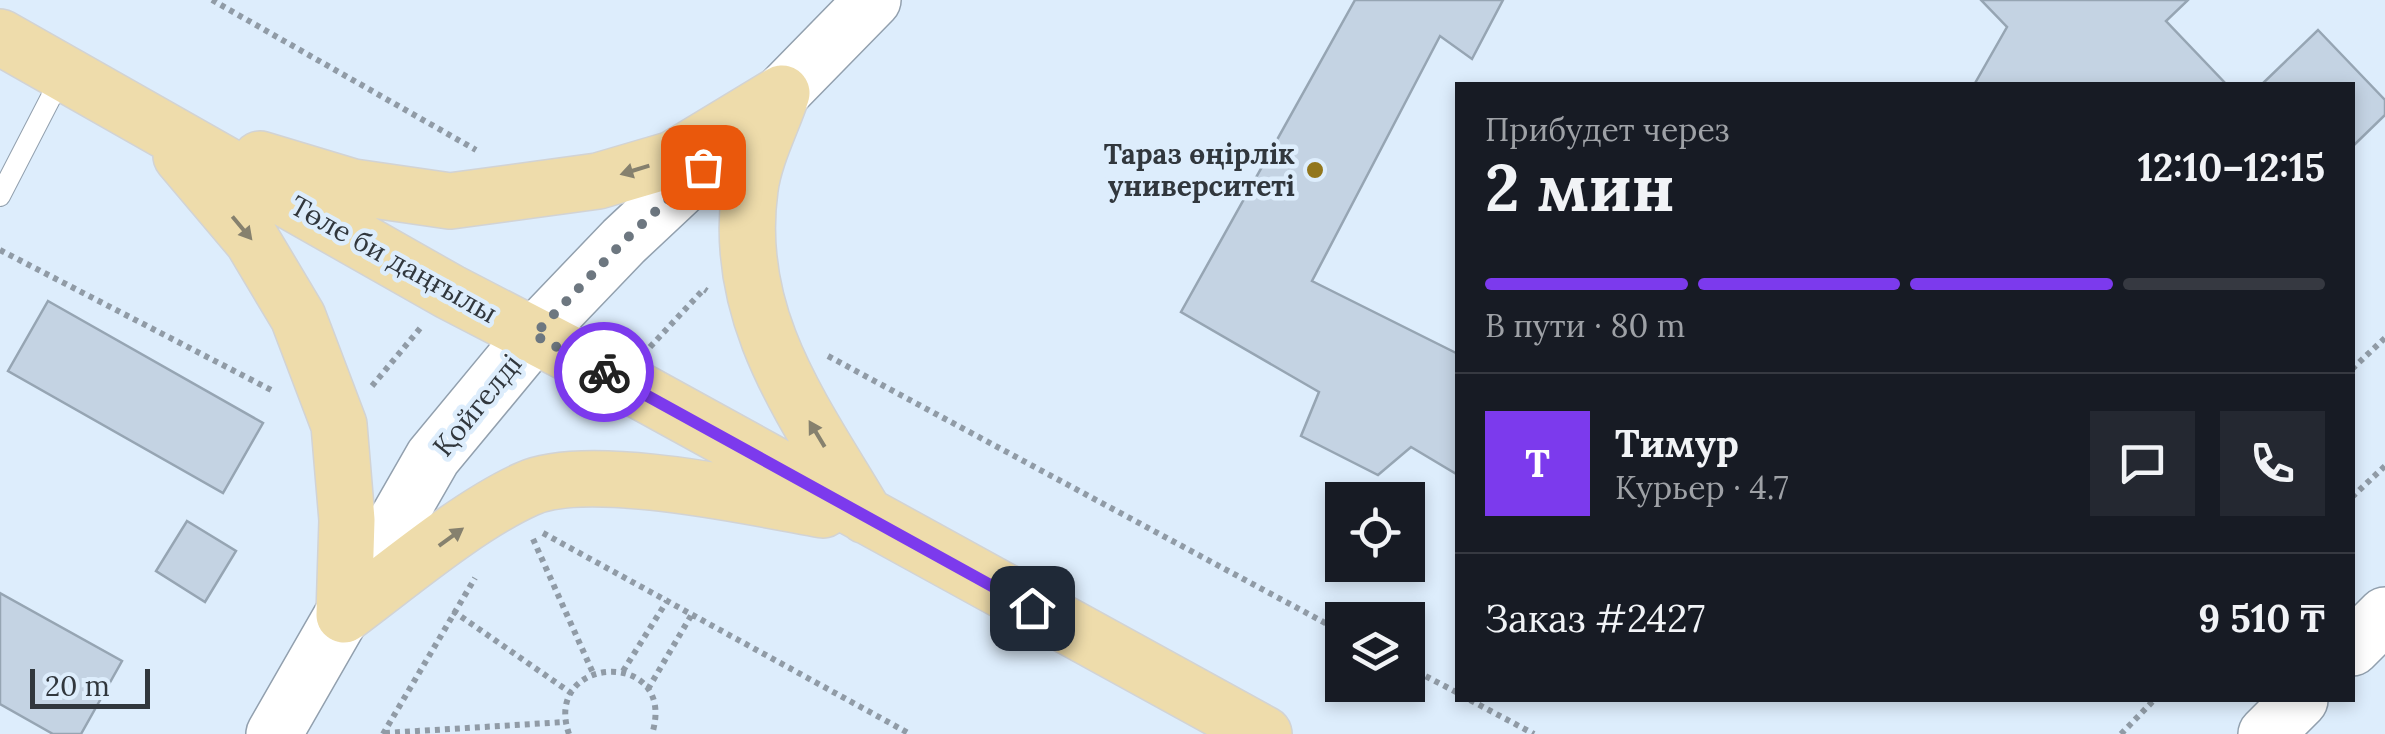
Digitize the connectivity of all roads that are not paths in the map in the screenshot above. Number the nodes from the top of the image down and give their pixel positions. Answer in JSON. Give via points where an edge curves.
{"nodes":[{"id":1,"x":874,"y":0,"type":"edge"},
{"id":2,"x":0,"y":37,"type":"edge"},
{"id":3,"x":64,"y":72,"type":"junction"},
{"id":4,"x":782,"y":93,"type":"junction"},
{"id":5,"x":157,"y":127,"type":"junction"},
{"id":6,"x":0,"y":196,"type":"edge"},
{"id":7,"x":534,"y":335,"type":"junction"},
{"id":8,"x":867,"y":518,"type":"junction"},
{"id":9,"x":344,"y":615,"type":"junction"},
{"id":10,"x":2385,"y":615,"type":"edge"},
{"id":11,"x":2355,"y":645,"type":"edge"},
{"id":12,"x":2298,"y":702,"type":"edge"},
{"id":13,"x":274,"y":734,"type":"edge"},
{"id":14,"x":1264,"y":734,"type":"edge"},
{"id":15,"x":2266,"y":734,"type":"edge"}],
"edges":[{"from":1,"to":4,"type":"street","name":"Қойгелді"},
{"from":2,"to":3,"type":"main road","name":"Төле би даңғылы"},
{"from":3,"to":5,"type":"main road","name":"Төле би даңғылы"},
{"from":3,"to":6,"type":"lane"},
{"from":4,"to":5,"type":"main road","one_way":true,"via":[[673,159],[598,182],[450,201],[353,187]]},
{"from":4,"to":7,"type":"street","name":"Қойгелді"},
{"from":8,"to":4,"type":"main road","one_way":true,"via":[[784,377],[760,320],[746,258],[750,185]]},
{"from":5,"to":7,"type":"main road","name":"Төле би даңғылы"},
{"from":5,"to":9,"type":"main road","one_way":true,"via":[[252,240],[298,317],[339,425],[347,520]]},
{"from":7,"to":8,"type":"main road","name":"Төле би даңғылы"},
{"from":7,"to":9,"type":"street","name":"Қойгелді","via":[[434,457]]},
{"from":9,"to":8,"type":"main road","one_way":true,"via":[[530,487],[572,480],[661,484]]},
{"from":8,"to":14,"type":"main road","name":"Төле би даңғылы"},
{"from":9,"to":13,"type":"street","name":"Қойгелді"},
{"from":10,"to":11,"type":"street"},
{"from":12,"to":15,"type":"street"}]}
